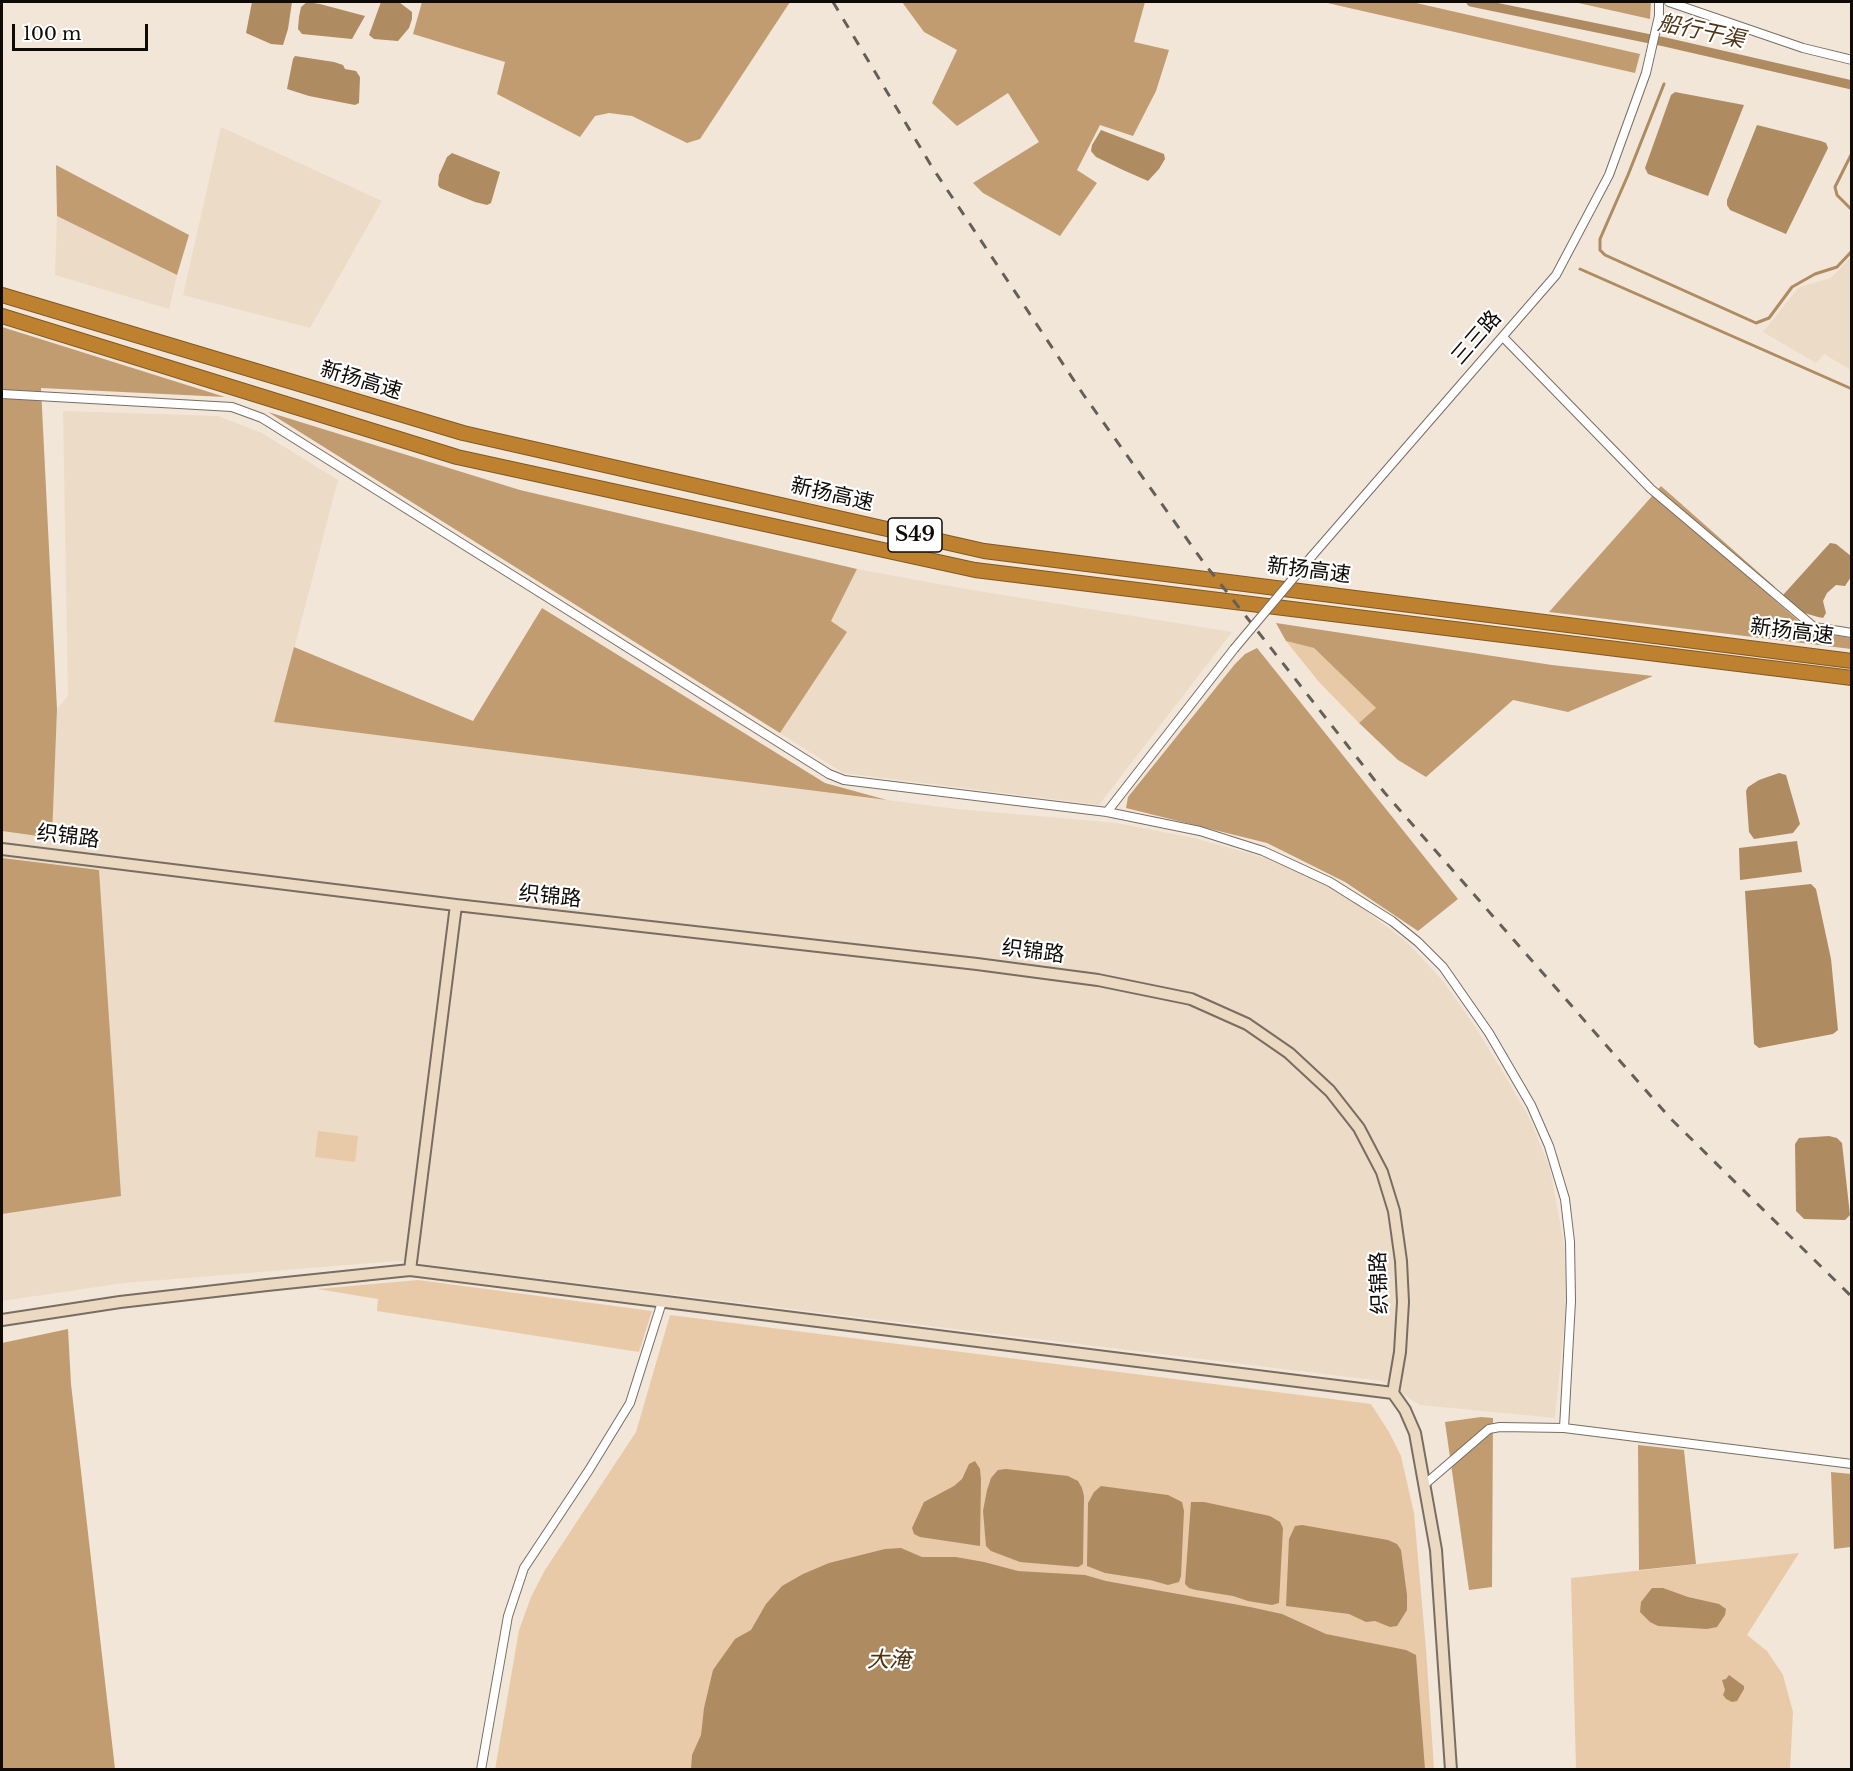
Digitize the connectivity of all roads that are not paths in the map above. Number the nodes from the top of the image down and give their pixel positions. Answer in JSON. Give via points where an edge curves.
{"nodes":[{"id":1,"x":1659,"y":2,"type":"edge"},
{"id":2,"x":1669,"y":2,"type":"edge"},
{"id":3,"x":1851,"y":60,"type":"edge"},
{"id":4,"x":2,"y":295,"type":"edge"},
{"id":5,"x":2,"y":316,"type":"edge"},
{"id":6,"x":1503,"y":337,"type":"junction"},
{"id":7,"x":2,"y":394,"type":"edge"},
{"id":8,"x":1851,"y":633,"type":"edge"},
{"id":9,"x":1851,"y":661,"type":"edge"},
{"id":10,"x":1851,"y":678,"type":"edge"},
{"id":11,"x":1107,"y":812,"type":"junction"},
{"id":12,"x":2,"y":849,"type":"edge"},
{"id":13,"x":456,"y":906,"type":"junction"},
{"id":14,"x":410,"y":1270,"type":"junction"},
{"id":15,"x":662,"y":1302,"type":"junction"},
{"id":16,"x":2,"y":1320,"type":"edge"},
{"id":17,"x":1394,"y":1393,"type":"junction"},
{"id":18,"x":1564,"y":1428,"type":"junction"},
{"id":19,"x":1851,"y":1464,"type":"edge"},
{"id":20,"x":1424,"y":1485,"type":"junction"},
{"id":21,"x":481,"y":1770,"type":"edge"},
{"id":22,"x":1451,"y":1770,"type":"edge"}],
"edges":[{"from":1,"to":6,"type":"street","name":"三三路","via":[[1646,74],[1609,175],[1556,275]]},
{"from":2,"to":3,"type":"street","via":[[1803,48]]},
{"from":4,"to":9,"type":"highway","name":"新扬高速","number":"S49","via":[[463,433],[984,551]]},
{"from":5,"to":10,"type":"highway","name":"新扬高速","number":"S49","via":[[457,457],[975,570]]},
{"from":6,"to":8,"type":"street","via":[[1652,489],[1782,600],[1814,627]]},
{"from":6,"to":11,"type":"street","name":"三三路","bridge":true,"via":[[1234,649]]},
{"from":7,"to":11,"type":"street","via":[[231,407],[262,418],[829,774],[854,782]]},
{"from":11,"to":18,"type":"street","via":[[1200,831],[1263,851],[1330,882],[1392,921],[1443,967],[1532,1105],[1564,1199],[1572,1301]]},
{"from":12,"to":13,"type":"street","name":"织锦路"},
{"from":13,"to":14,"type":"street"},
{"from":13,"to":17,"type":"street","name":"织锦路","via":[[1098,980],[1191,999],[1247,1024],[1289,1053],[1330,1091],[1359,1128],[1382,1172],[1394,1210],[1402,1267],[1400,1352]]},
{"from":14,"to":15,"type":"street"},
{"from":14,"to":16,"type":"street"},
{"from":15,"to":17,"type":"street"},
{"from":15,"to":21,"type":"street","via":[[630,1403],[524,1568],[508,1616]]},
{"from":17,"to":20,"type":"street","via":[[1415,1433]]},
{"from":18,"to":19,"type":"street"},
{"from":18,"to":20,"type":"street","via":[[1489,1428]]},
{"from":20,"to":22,"type":"street","via":[[1436,1550]]}]}
